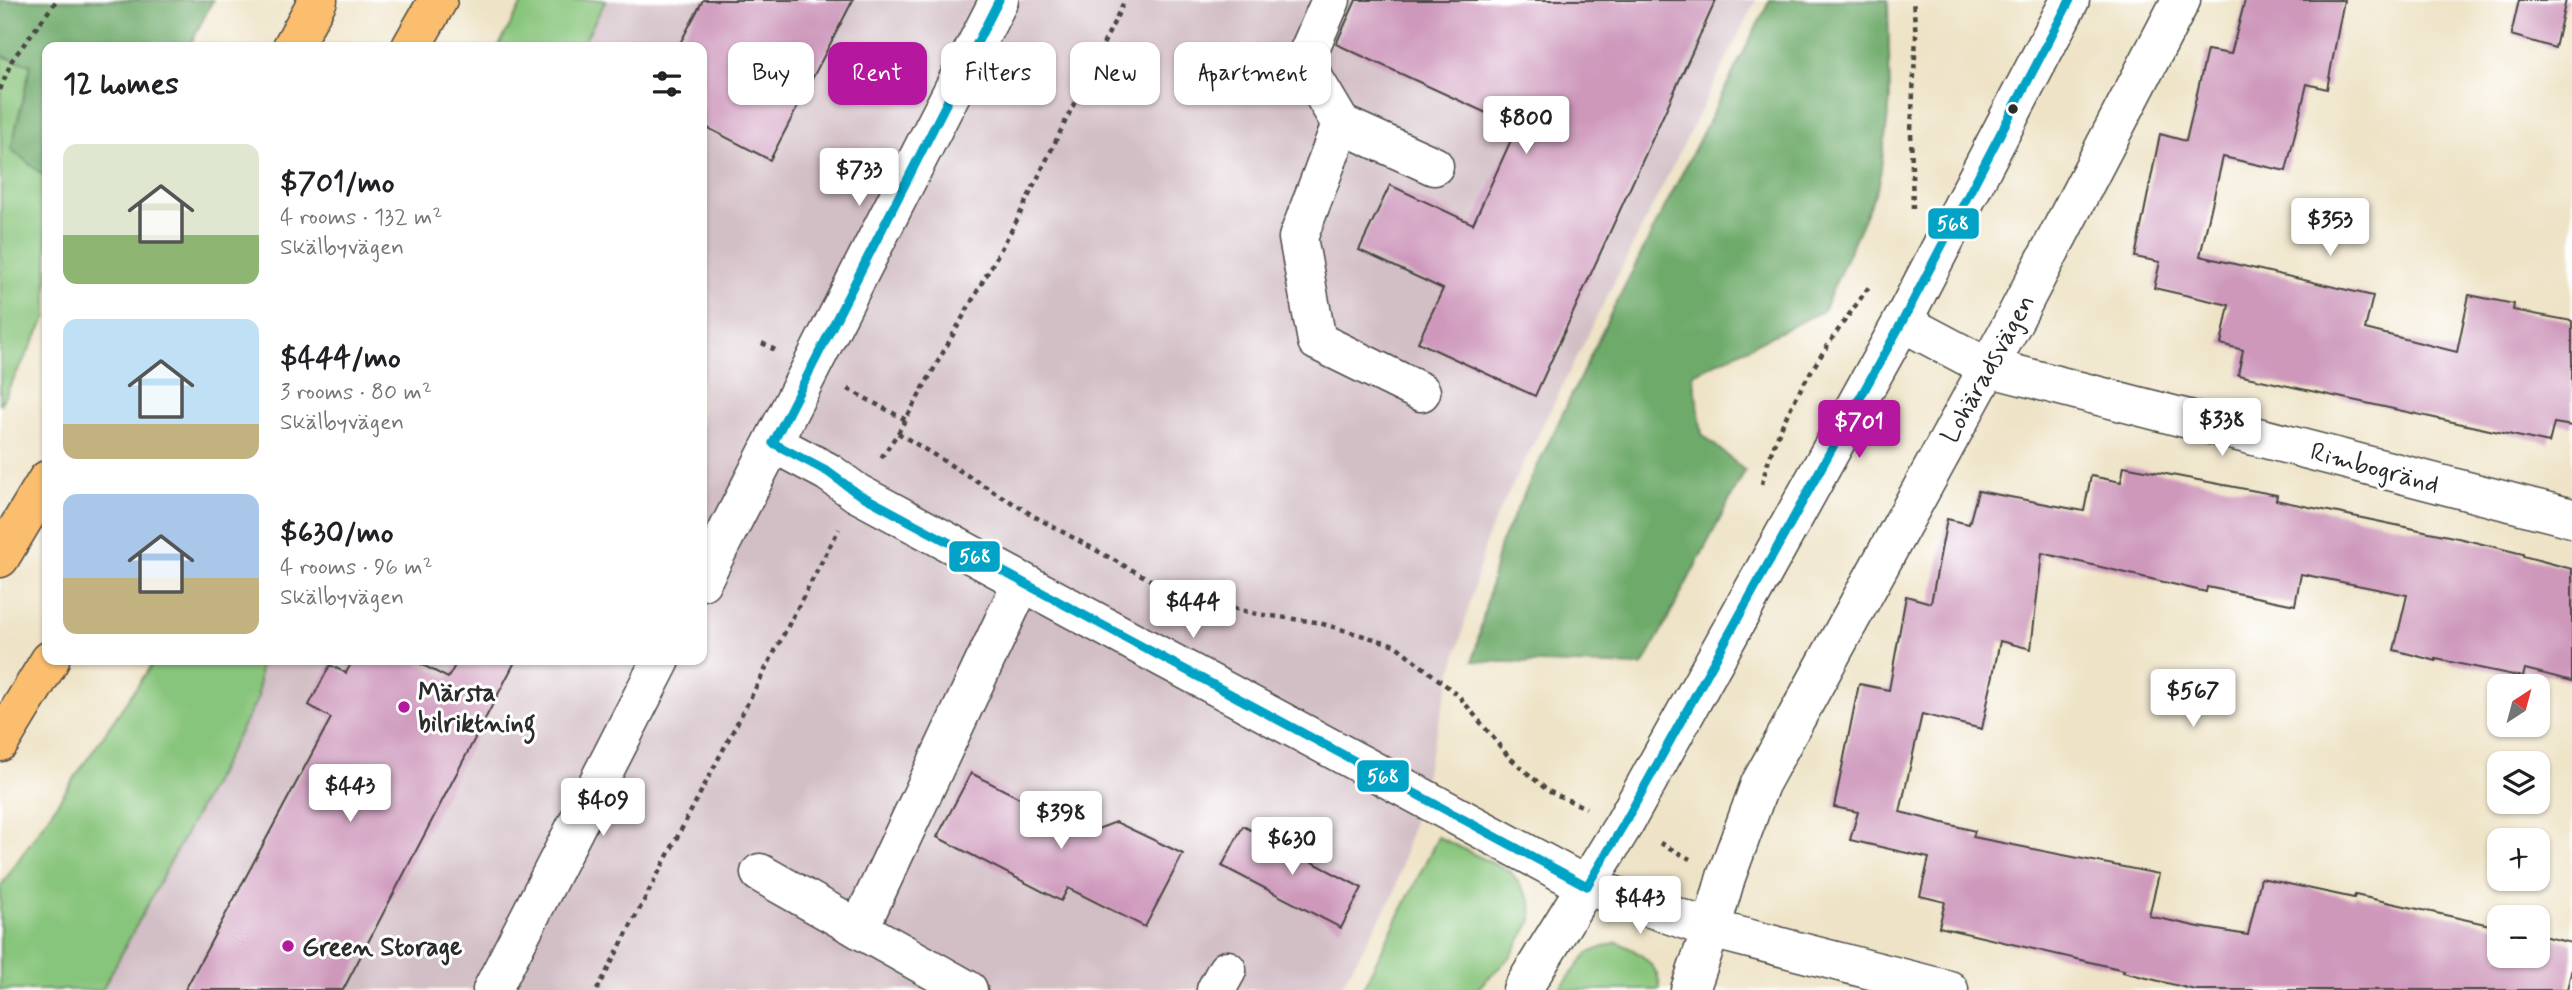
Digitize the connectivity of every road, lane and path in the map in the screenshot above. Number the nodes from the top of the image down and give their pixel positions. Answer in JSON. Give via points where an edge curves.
{"nodes":[{"id":1,"x":57,"y":0,"type":"edge"},
{"id":2,"x":318,"y":0,"type":"edge"},
{"id":3,"x":438,"y":0,"type":"edge"},
{"id":4,"x":999,"y":0,"type":"edge"},
{"id":5,"x":1331,"y":0,"type":"edge"},
{"id":6,"x":2070,"y":0,"type":"edge"},
{"id":7,"x":2182,"y":0,"type":"edge"},
{"id":8,"x":295,"y":42,"type":"edge"},
{"id":9,"x":414,"y":42,"type":"edge"},
{"id":10,"x":0,"y":90,"type":"edge"},
{"id":11,"x":1341,"y":124,"type":"junction"},
{"id":12,"x":1434,"y":166,"type":"dead end"},
{"id":13,"x":1902,"y":322,"type":"junction"},
{"id":14,"x":1987,"y":367,"type":"junction"},
{"id":15,"x":1421,"y":392,"type":"dead end"},
{"id":16,"x":898,"y":432,"type":"dead end"},
{"id":17,"x":773,"y":443,"type":"junction"},
{"id":18,"x":42,"y":488,"type":"edge"},
{"id":19,"x":2572,"y":518,"type":"edge"},
{"id":20,"x":0,"y":558,"type":"edge"},
{"id":21,"x":707,"y":571,"type":"edge"},
{"id":22,"x":1022,"y":582,"type":"junction"},
{"id":23,"x":47,"y":665,"type":"edge"},
{"id":24,"x":658,"y":665,"type":"edge"},
{"id":25,"x":0,"y":742,"type":"edge"},
{"id":26,"x":1624,"y":824,"type":"junction"},
{"id":27,"x":760,"y":873,"type":"dead end"},
{"id":28,"x":1726,"y":877,"type":"junction"},
{"id":29,"x":1587,"y":886,"type":"junction"},
{"id":30,"x":859,"y":929,"type":"junction"},
{"id":31,"x":1712,"y":929,"type":"junction"},
{"id":32,"x":492,"y":990,"type":"edge"},
{"id":33,"x":968,"y":990,"type":"edge"},
{"id":34,"x":1522,"y":990,"type":"edge"},
{"id":35,"x":1690,"y":990,"type":"edge"},
{"id":36,"x":1949,"y":990,"type":"edge"}],
"edges":[{"from":1,"to":10,"type":"path","via":[[12,60]]},
{"from":2,"to":8,"type":"highway"},
{"from":3,"to":9,"type":"highway"},
{"from":4,"to":17,"type":"street"},
{"from":5,"to":11,"type":"street","via":[[1304,62]]},
{"from":6,"to":13,"type":"street"},
{"from":7,"to":14,"type":"street","name":"Lohäradsvägen"},
{"from":11,"to":12,"type":"street"},
{"from":11,"to":15,"type":"street","via":[[1298,238],[1317,341]]},
{"from":13,"to":14,"type":"street","name":"Rimbogränd"},
{"from":13,"to":26,"type":"street"},
{"from":14,"to":19,"type":"street","name":"Rimbogränd"},
{"from":14,"to":28,"type":"street","name":"Lohäradsvägen","via":[[1760,784]]},
{"from":16,"to":26,"type":"path","via":[[1039,519],[1176,594],[1256,614],[1316,622],[1395,645],[1458,695],[1508,757],[1548,791]]},
{"from":17,"to":21,"type":"street"},
{"from":17,"to":22,"type":"street"},
{"from":18,"to":20,"type":"highway"},
{"from":22,"to":29,"type":"street"},
{"from":22,"to":30,"type":"street"},
{"from":23,"to":25,"type":"highway"},
{"from":24,"to":32,"type":"street"},
{"from":26,"to":28,"type":"path"},
{"from":26,"to":29,"type":"street"},
{"from":27,"to":30,"type":"street"},
{"from":28,"to":31,"type":"street","name":"Lohäradsvägen"},
{"from":29,"to":31,"type":"street"},
{"from":29,"to":34,"type":"street"},
{"from":30,"to":33,"type":"street"},
{"from":31,"to":35,"type":"street","name":"Lohäradsvägen"},
{"from":31,"to":36,"type":"street"}]}
